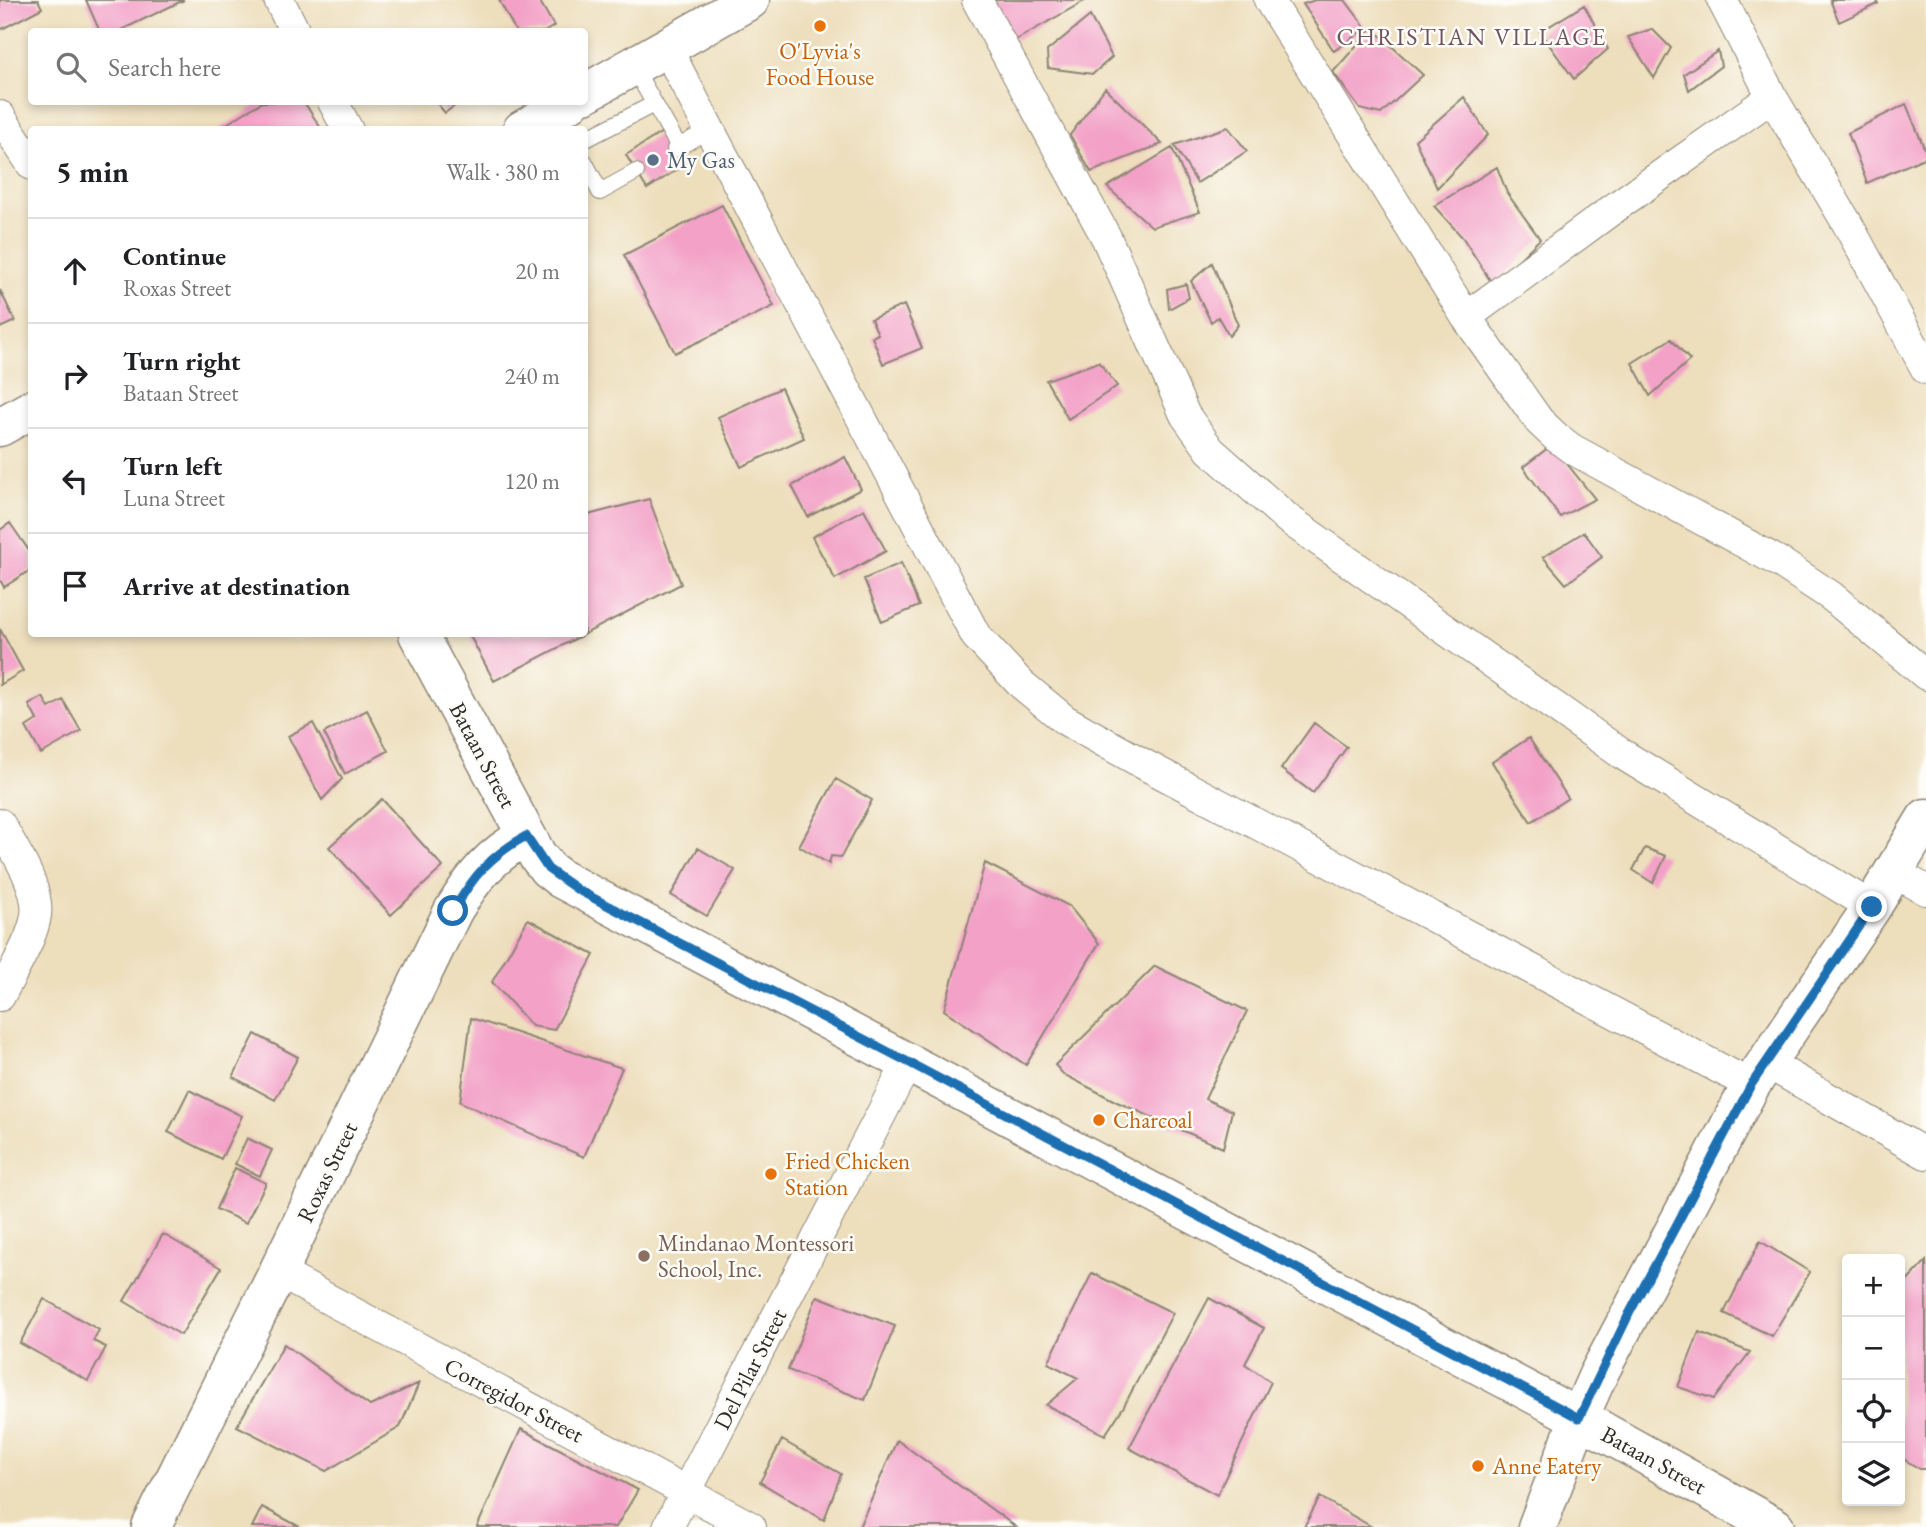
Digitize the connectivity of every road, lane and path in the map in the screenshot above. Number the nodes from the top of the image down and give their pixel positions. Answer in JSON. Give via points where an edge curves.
{"nodes":[{"id":1,"x":278,"y":0,"type":"edge"},
{"id":2,"x":750,"y":0,"type":"edge"},
{"id":3,"x":977,"y":0,"type":"edge"},
{"id":4,"x":1269,"y":0,"type":"edge"},
{"id":5,"x":1722,"y":0,"type":"edge"},
{"id":6,"x":293,"y":28,"type":"edge"},
{"id":7,"x":666,"y":47,"type":"junction"},
{"id":8,"x":632,"y":66,"type":"junction"},
{"id":9,"x":588,"y":94,"type":"edge"},
{"id":10,"x":1772,"y":97,"type":"junction"},
{"id":11,"x":654,"y":104,"type":"junction"},
{"id":12,"x":335,"y":105,"type":"edge"},
{"id":13,"x":569,"y":106,"type":"edge"},
{"id":14,"x":0,"y":116,"type":"edge"},
{"id":15,"x":346,"y":126,"type":"edge"},
{"id":16,"x":530,"y":126,"type":"edge"},
{"id":17,"x":710,"y":129,"type":"junction"},
{"id":18,"x":588,"y":139,"type":"edge"},
{"id":19,"x":28,"y":159,"type":"edge"},
{"id":20,"x":588,"y":169,"type":"edge"},
{"id":21,"x":636,"y":172,"type":"dead end"},
{"id":22,"x":1466,"y":317,"type":"junction"},
{"id":23,"x":1926,"y":369,"type":"edge"},
{"id":24,"x":28,"y":411,"type":"edge"},
{"id":25,"x":0,"y":427,"type":"edge"},
{"id":26,"x":420,"y":637,"type":"edge"},
{"id":27,"x":1926,"y":675,"type":"edge"},
{"id":28,"x":1926,"y":818,"type":"edge"},
{"id":29,"x":0,"y":824,"type":"edge"},
{"id":30,"x":526,"y":836,"type":"junction"},
{"id":31,"x":1910,"y":881,"type":"edge"},
{"id":32,"x":1872,"y":907,"type":"junction"},
{"id":33,"x":0,"y":996,"type":"edge"},
{"id":34,"x":908,"y":1062,"type":"junction"},
{"id":35,"x":1759,"y":1074,"type":"junction"},
{"id":36,"x":1926,"y":1154,"type":"edge"},
{"id":37,"x":278,"y":1272,"type":"junction"},
{"id":38,"x":1579,"y":1418,"type":"junction"},
{"id":39,"x":687,"y":1493,"type":"junction"},
{"id":40,"x":151,"y":1527,"type":"edge"},
{"id":41,"x":668,"y":1527,"type":"edge"},
{"id":42,"x":751,"y":1527,"type":"edge"},
{"id":43,"x":1537,"y":1527,"type":"edge"},
{"id":44,"x":1775,"y":1527,"type":"edge"}],
"edges":[{"from":1,"to":6,"type":"street"},
{"from":2,"to":7,"type":"street"},
{"from":3,"to":32,"type":"street","via":[[1106,237],[1185,415],[1210,450],[1288,519],[1611,746]]},
{"from":4,"to":22,"type":"street"},
{"from":5,"to":10,"type":"street"},
{"from":7,"to":8,"type":"street"},
{"from":7,"to":17,"type":"street"},
{"from":8,"to":9,"type":"street"},
{"from":8,"to":11,"type":"lane"},
{"from":10,"to":22,"type":"street"},
{"from":10,"to":23,"type":"street"},
{"from":11,"to":17,"type":"lane","via":[[677,148]]},
{"from":11,"to":18,"type":"lane"},
{"from":12,"to":15,"type":"street"},
{"from":13,"to":16,"type":"street"},
{"from":14,"to":19,"type":"street"},
{"from":17,"to":35,"type":"street","via":[[976,636],[1020,683],[1065,720],[1147,766]]},
{"from":20,"to":21,"type":"lane","via":[[600,192]]},
{"from":22,"to":27,"type":"street","via":[[1539,421],[1556,437],[1781,563],[1831,596]]},
{"from":24,"to":25,"type":"street"},
{"from":26,"to":30,"type":"street","name":"Bataan Street"},
{"from":28,"to":31,"type":"street"},
{"from":29,"to":33,"type":"street","via":[[34,893],[36,915]]},
{"from":30,"to":34,"type":"street","name":"Bataan Street","via":[[548,869],[578,890]]},
{"from":30,"to":37,"type":"street","name":"Roxas Street","via":[[484,865],[453,911]]},
{"from":31,"to":32,"type":"street"},
{"from":32,"to":35,"type":"street"},
{"from":34,"to":38,"type":"street","name":"Bataan Street"},
{"from":34,"to":39,"type":"street","name":"Del Pilar Street"},
{"from":35,"to":36,"type":"street"},
{"from":35,"to":38,"type":"street","via":[[1629,1314]]},
{"from":37,"to":39,"type":"street","name":"Corregidor Street"},
{"from":37,"to":40,"type":"street","name":"Roxas Street"},
{"from":38,"to":43,"type":"street"},
{"from":38,"to":44,"type":"street","name":"Bataan Street"},
{"from":39,"to":41,"type":"street","name":"Del Pilar Street"},
{"from":39,"to":42,"type":"street","name":"Corregidor Street"}]}
